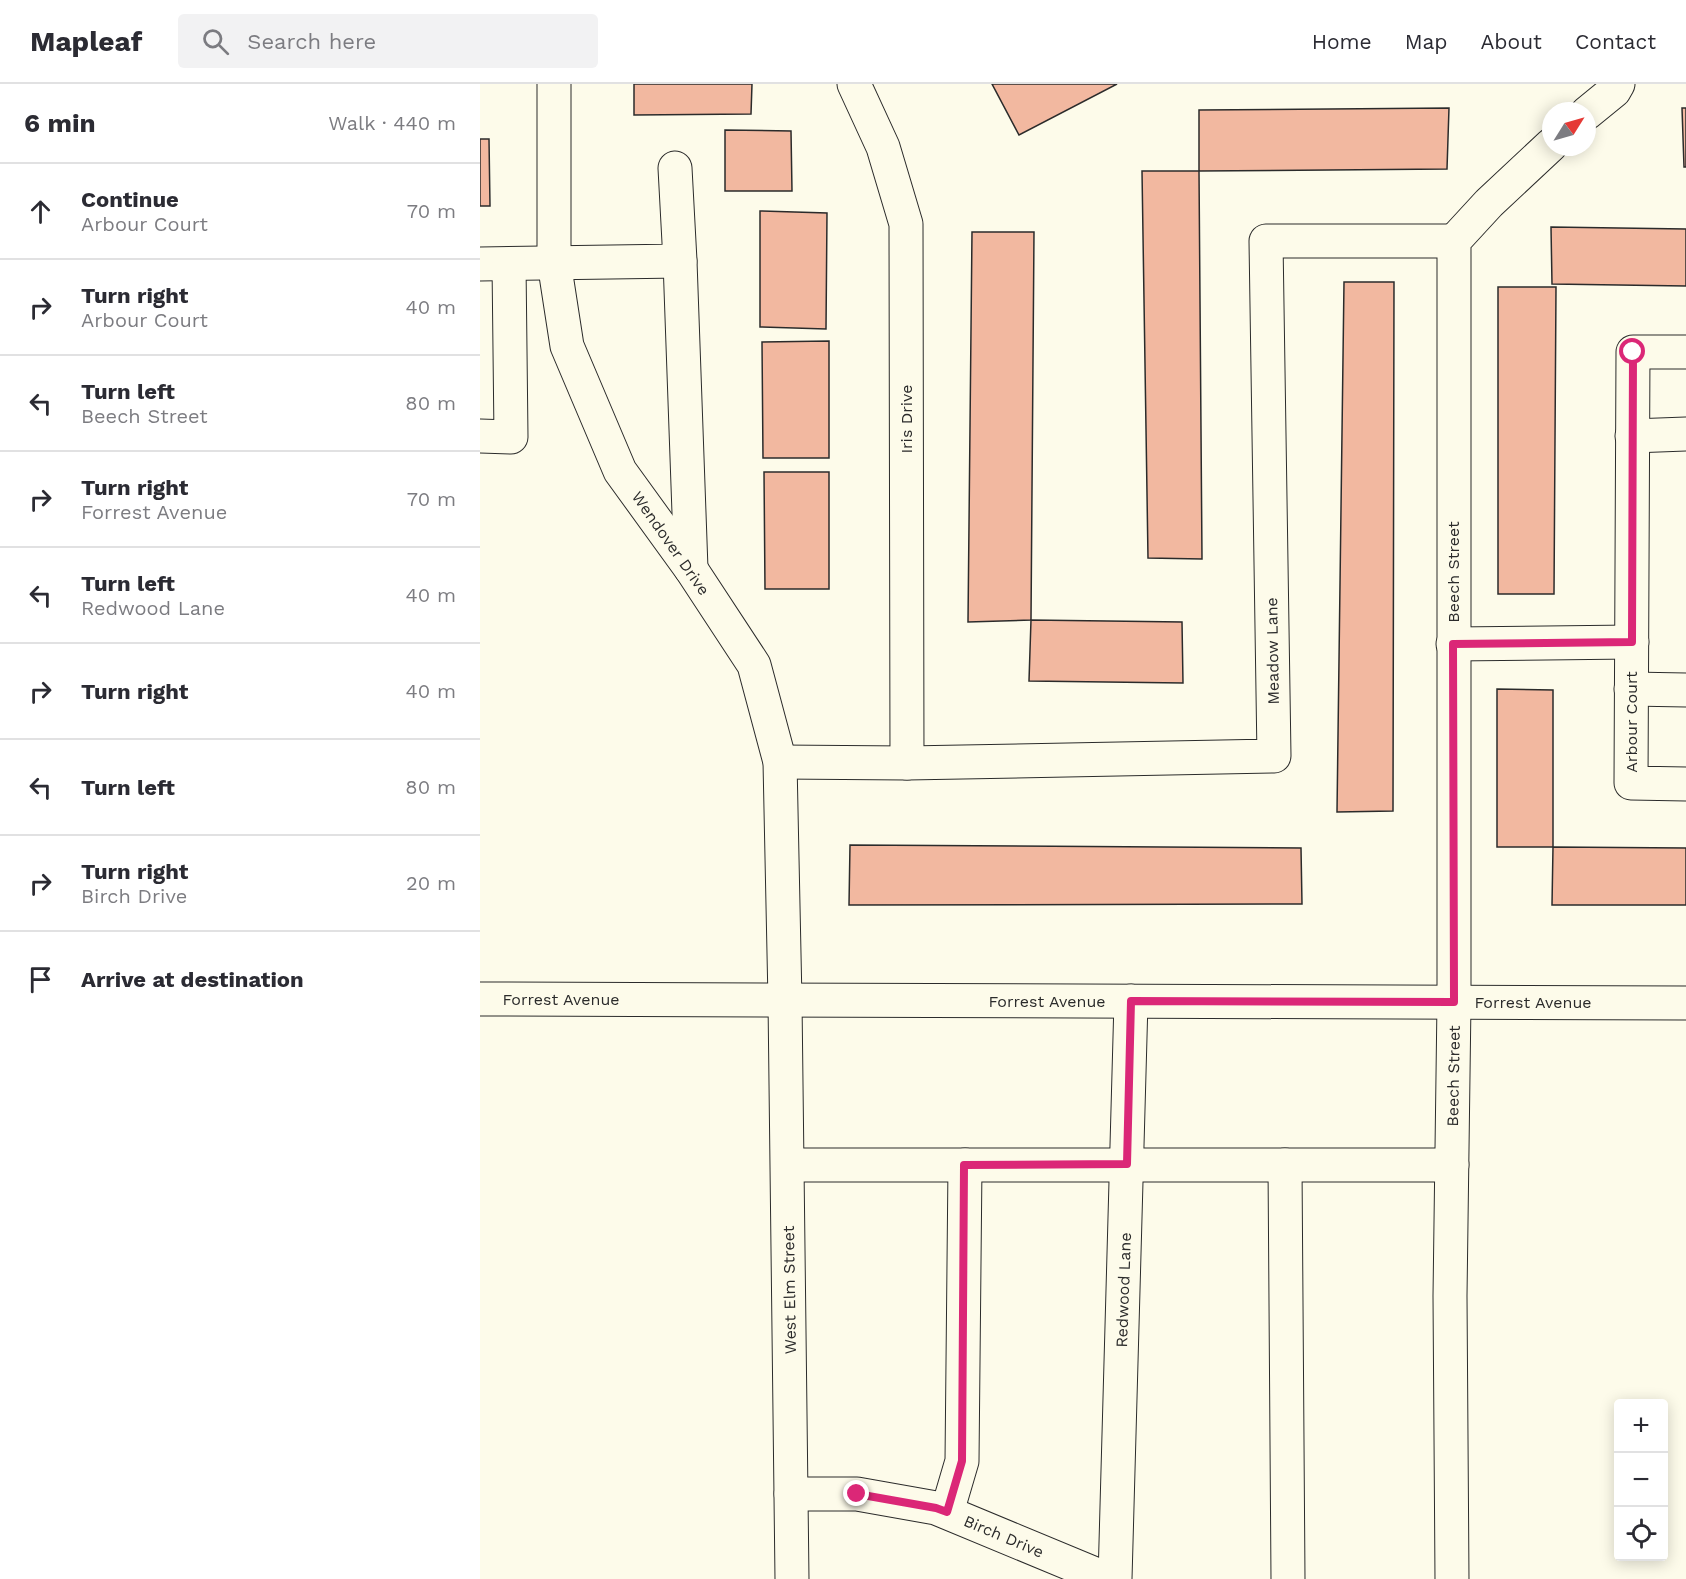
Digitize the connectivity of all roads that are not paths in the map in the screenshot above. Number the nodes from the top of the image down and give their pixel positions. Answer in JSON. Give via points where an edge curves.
{"nodes":[{"id":1,"x":554,"y":84,"type":"edge"},
{"id":2,"x":854,"y":84,"type":"edge"},
{"id":3,"x":1618,"y":84,"type":"edge"},
{"id":4,"x":1596,"y":106,"type":"edge"},
{"id":5,"x":1542,"y":153,"type":"edge"},
{"id":6,"x":675,"y":168,"type":"dead end"},
{"id":7,"x":1454,"y":241,"type":"junction"},
{"id":8,"x":680,"y":261,"type":"junction"},
{"id":9,"x":554,"y":262,"type":"junction"},
{"id":10,"x":494,"y":264,"type":"edge"},
{"id":11,"x":1686,"y":352,"type":"edge"},
{"id":12,"x":1686,"y":434,"type":"edge"},
{"id":13,"x":480,"y":436,"type":"edge"},
{"id":14,"x":1632,"y":436,"type":"junction"},
{"id":15,"x":691,"y":569,"type":"junction"},
{"id":16,"x":1632,"y":642,"type":"junction"},
{"id":17,"x":1453,"y":644,"type":"junction"},
{"id":18,"x":1631,"y":689,"type":"junction"},
{"id":19,"x":1686,"y":690,"type":"edge"},
{"id":20,"x":780,"y":762,"type":"junction"},
{"id":21,"x":907,"y":763,"type":"junction"},
{"id":22,"x":1686,"y":784,"type":"edge"},
{"id":23,"x":480,"y":999,"type":"edge"},
{"id":24,"x":785,"y":1001,"type":"junction"},
{"id":25,"x":1131,"y":1001,"type":"junction"},
{"id":26,"x":1454,"y":1002,"type":"junction"},
{"id":27,"x":1686,"y":1003,"type":"edge"},
{"id":28,"x":1127,"y":1164,"type":"junction"},
{"id":29,"x":788,"y":1165,"type":"junction"},
{"id":30,"x":964,"y":1165,"type":"junction"},
{"id":31,"x":1286,"y":1165,"type":"junction"},
{"id":32,"x":1452,"y":1165,"type":"junction"},
{"id":33,"x":791,"y":1494,"type":"junction"},
{"id":34,"x":947,"y":1512,"type":"junction"},
{"id":35,"x":792,"y":1579,"type":"edge"},
{"id":36,"x":1107,"y":1579,"type":"edge"},
{"id":37,"x":1115,"y":1579,"type":"edge"},
{"id":38,"x":1288,"y":1579,"type":"edge"},
{"id":39,"x":1452,"y":1579,"type":"edge"}],
"edges":[{"from":1,"to":9,"type":"street","name":"Wendover Drive"},
{"from":2,"to":21,"type":"street","name":"Iris Drive","via":[[883,147],[906,224]]},
{"from":3,"to":4,"type":"street"},
{"from":5,"to":7,"type":"street"},
{"from":6,"to":8,"type":"street"},
{"from":7,"to":17,"type":"street","name":"Beech Street"},
{"from":7,"to":21,"type":"street","name":"Meadow Lane","via":[[1266,241],[1274,756]]},
{"from":8,"to":9,"type":"street"},
{"from":8,"to":15,"type":"street"},
{"from":9,"to":10,"type":"street"},
{"from":9,"to":15,"type":"street","name":"Wendover Drive","via":[[567,346],[620,471]]},
{"from":10,"to":13,"type":"street","via":[[511,437]]},
{"from":11,"to":14,"type":"street","name":"Arbour Court","via":[[1633,352]]},
{"from":12,"to":14,"type":"street"},
{"from":14,"to":16,"type":"street","name":"Arbour Court"},
{"from":15,"to":20,"type":"street","name":"Wendover Drive","via":[[754,665]]},
{"from":16,"to":17,"type":"street"},
{"from":16,"to":18,"type":"street","name":"Arbour Court"},
{"from":17,"to":26,"type":"street","name":"Beech Street"},
{"from":18,"to":19,"type":"street"},
{"from":18,"to":22,"type":"street","name":"Arbour Court","via":[[1631,783]]},
{"from":20,"to":21,"type":"street","name":"Meadow Lane"},
{"from":20,"to":24,"type":"street","name":"Wendover Drive"},
{"from":23,"to":24,"type":"street","name":"Forrest Avenue"},
{"from":24,"to":25,"type":"street","name":"Forrest Avenue"},
{"from":24,"to":29,"type":"street","name":"West Elm Street"},
{"from":25,"to":26,"type":"street","name":"Forrest Avenue"},
{"from":25,"to":28,"type":"street","name":"Redwood Lane"},
{"from":26,"to":27,"type":"street","name":"Forrest Avenue"},
{"from":26,"to":32,"type":"street","name":"Beech Street"},
{"from":28,"to":30,"type":"street"},
{"from":28,"to":31,"type":"street"},
{"from":28,"to":37,"type":"street","name":"Redwood Lane"},
{"from":29,"to":30,"type":"street"},
{"from":29,"to":33,"type":"street","name":"West Elm Street"},
{"from":30,"to":34,"type":"street","via":[[962,1461]]},
{"from":31,"to":32,"type":"street"},
{"from":31,"to":38,"type":"street"},
{"from":32,"to":39,"type":"street","name":"Beech Street"},
{"from":33,"to":34,"type":"street","name":"Birch Drive","via":[[857,1494]]},
{"from":33,"to":35,"type":"street","name":"West Elm Street"},
{"from":34,"to":36,"type":"street","name":"Birch Drive"}]}
